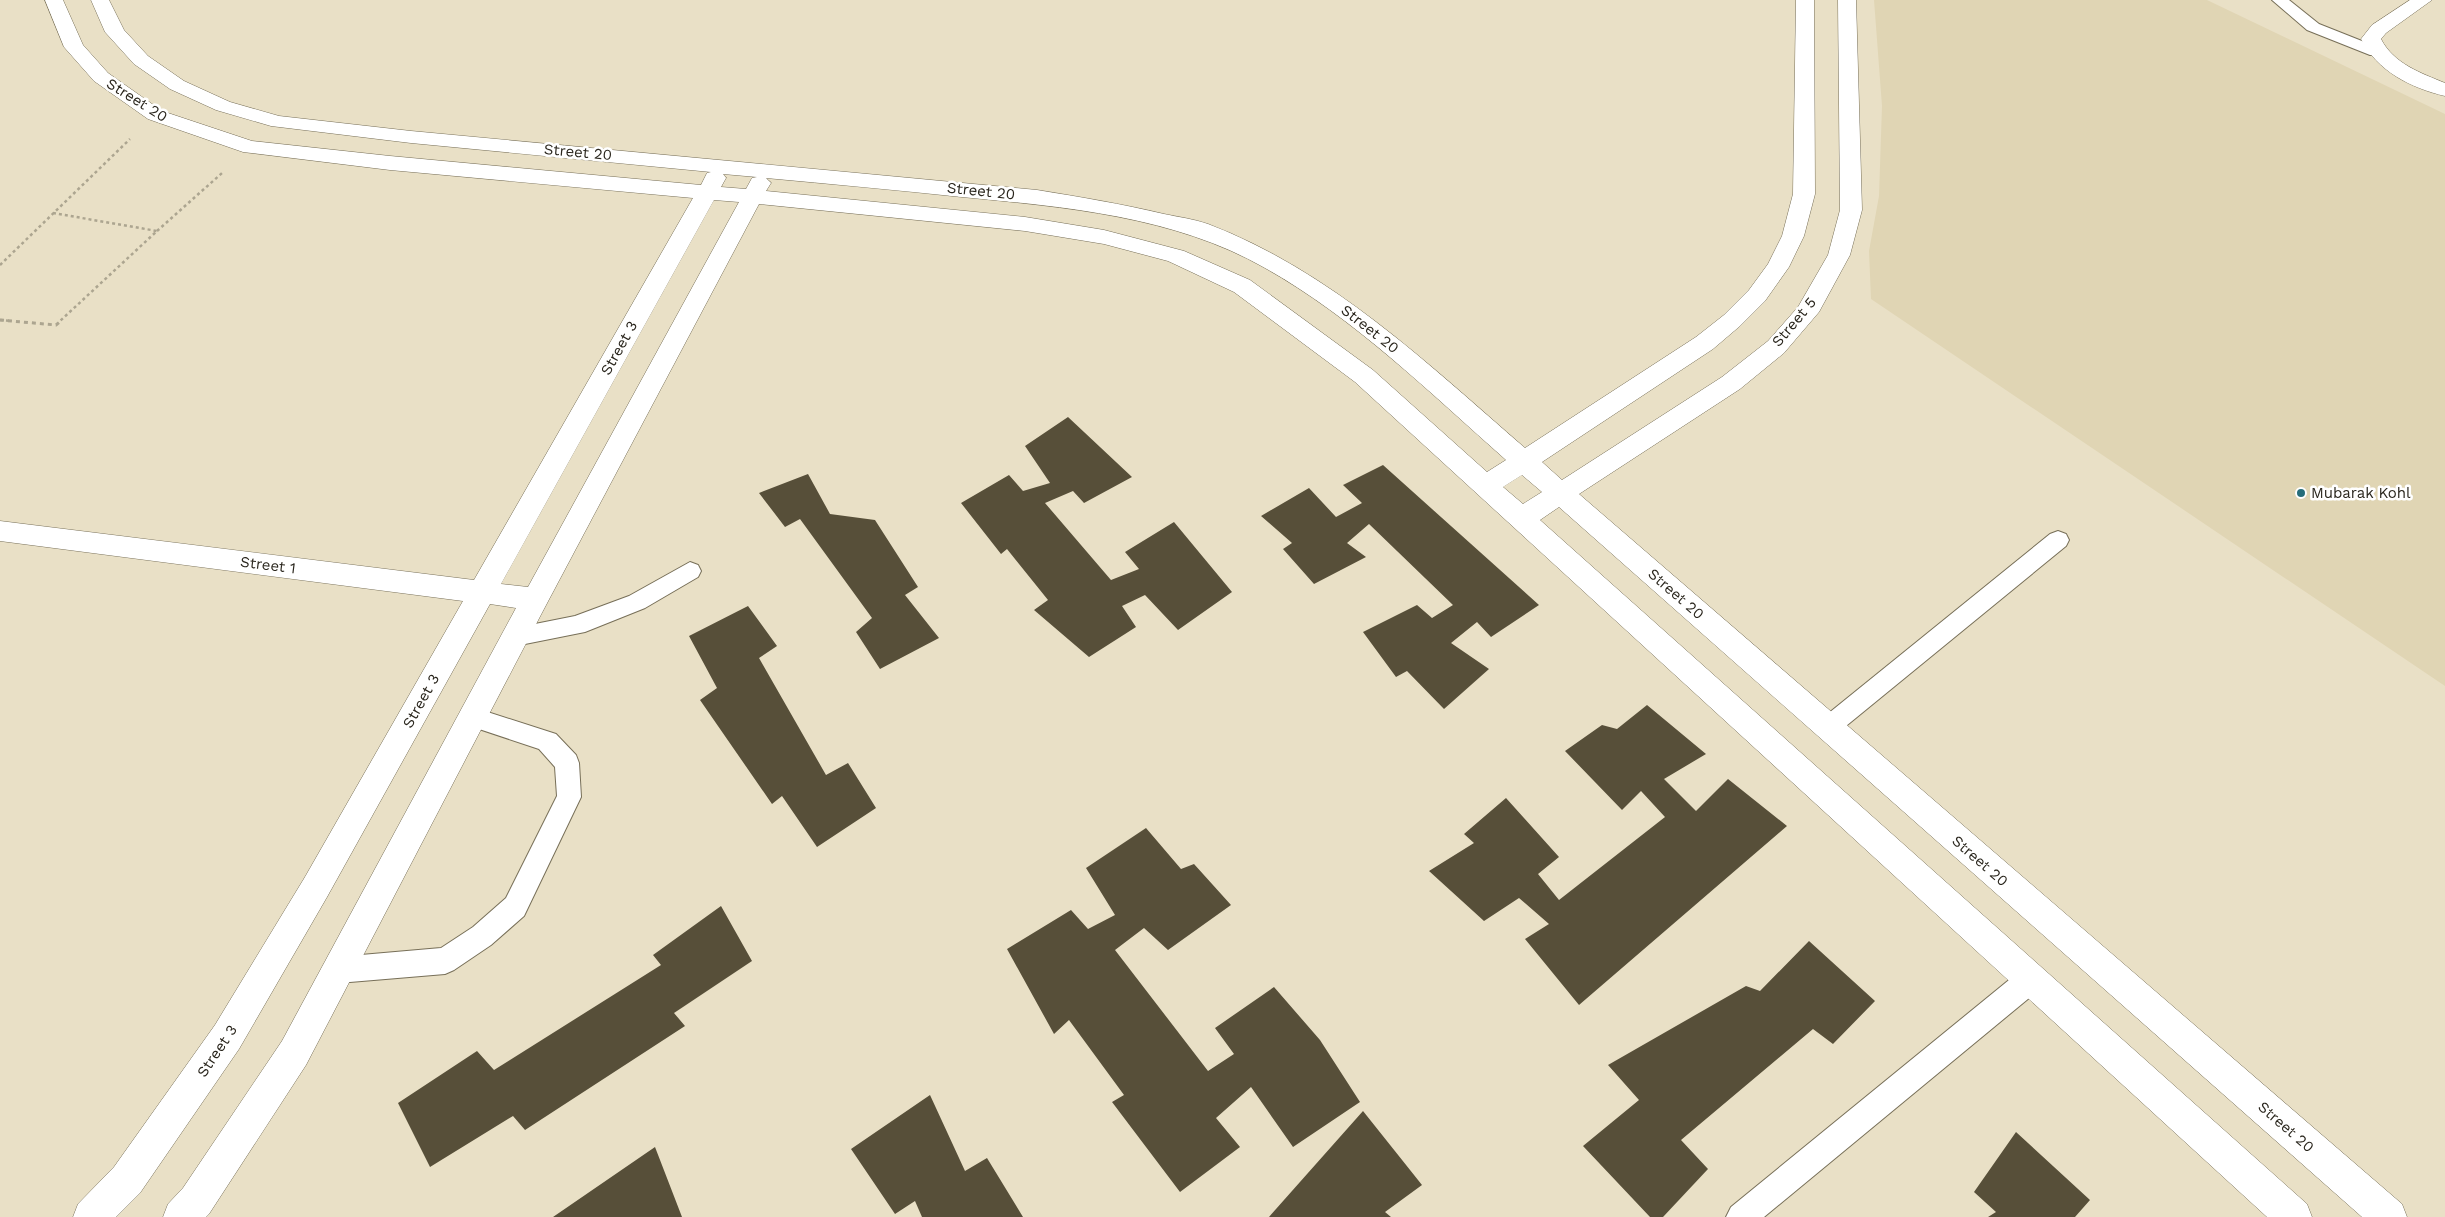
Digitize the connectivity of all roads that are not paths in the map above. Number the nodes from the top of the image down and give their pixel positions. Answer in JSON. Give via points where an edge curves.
{"nodes":[{"id":1,"x":54,"y":0,"type":"edge"},
{"id":2,"x":100,"y":0,"type":"edge"},
{"id":3,"x":1805,"y":0,"type":"edge"},
{"id":4,"x":1847,"y":0,"type":"edge"},
{"id":5,"x":2280,"y":0,"type":"edge"},
{"id":6,"x":2423,"y":0,"type":"edge"},
{"id":7,"x":2376,"y":52,"type":"junction"},
{"id":8,"x":2445,"y":90,"type":"edge"},
{"id":9,"x":721,"y":166,"type":"junction"},
{"id":10,"x":767,"y":170,"type":"junction"},
{"id":11,"x":707,"y":192,"type":"junction"},
{"id":12,"x":752,"y":197,"type":"junction"},
{"id":13,"x":1524,"y":460,"type":"junction"},
{"id":14,"x":1485,"y":486,"type":"junction"},
{"id":15,"x":1561,"y":493,"type":"junction"},
{"id":16,"x":1521,"y":518,"type":"junction"},
{"id":17,"x":0,"y":532,"type":"edge"},
{"id":18,"x":2058,"y":540,"type":"dead end"},
{"id":19,"x":690,"y":571,"type":"dead end"},
{"id":20,"x":482,"y":592,"type":"junction"},
{"id":21,"x":535,"y":599,"type":"junction"},
{"id":22,"x":515,"y":637,"type":"junction"},
{"id":23,"x":472,"y":717,"type":"junction"},
{"id":24,"x":1826,"y":728,"type":"junction"},
{"id":25,"x":338,"y":970,"type":"junction"},
{"id":26,"x":2030,"y":980,"type":"junction"},
{"id":27,"x":91,"y":1217,"type":"edge"},
{"id":28,"x":181,"y":1217,"type":"edge"},
{"id":29,"x":1741,"y":1217,"type":"edge"},
{"id":30,"x":2294,"y":1217,"type":"edge"},
{"id":31,"x":2389,"y":1217,"type":"edge"}],
"edges":[{"from":1,"to":11,"type":"street","name":"Street 20","via":[[74,47],[101,77],[155,115],[250,147]]},
{"from":2,"to":9,"type":"street","name":"Street 20","via":[[115,32],[141,60],[177,84],[223,106],[278,122]]},
{"from":3,"to":13,"type":"street","via":[[1807,81],[1803,200],[1791,240],[1779,265],[1761,291],[1689,356]]},
{"from":4,"to":15,"type":"street","name":"Street 5","via":[[1851,210],[1839,255],[1825,282],[1807,312],[1776,346],[1731,383]]},
{"from":5,"to":7,"type":"lane","via":[[2313,27]]},
{"from":6,"to":7,"type":"street","via":[[2379,29],[2371,39]]},
{"from":7,"to":8,"type":"street","via":[[2393,66]]},
{"from":9,"to":10,"type":"street","name":"Street 20"},
{"from":9,"to":11,"type":"street","name":"Street 3"},
{"from":10,"to":12,"type":"street"},
{"from":10,"to":13,"type":"street","name":"Street 20","via":[[1037,197],[1118,210],[1198,229],[1272,262],[1336,303],[1400,353]]},
{"from":11,"to":12,"type":"street","name":"Street 20"},
{"from":11,"to":20,"type":"street","name":"Street 3"},
{"from":12,"to":14,"type":"street","name":"Street 20","via":[[1026,224],[1104,237],[1176,256],[1242,286],[1300,327],[1364,376]]},
{"from":12,"to":21,"type":"street"},
{"from":13,"to":14,"type":"street"},
{"from":13,"to":15,"type":"street","name":"Street 20"},
{"from":14,"to":16,"type":"street","name":"Street 20"},
{"from":15,"to":16,"type":"street","name":"Street 5"},
{"from":15,"to":24,"type":"street","name":"Street 20"},
{"from":16,"to":26,"type":"street","name":"Street 20"},
{"from":17,"to":20,"type":"street","name":"Street 1"},
{"from":18,"to":24,"type":"lane"},
{"from":19,"to":22,"type":"lane","via":[[637,602],[577,625]]},
{"from":20,"to":21,"type":"street","name":"Street 1"},
{"from":20,"to":27,"type":"street","name":"Street 3","via":[[228,1037],[127,1180]]},
{"from":21,"to":22,"type":"street"},
{"from":22,"to":23,"type":"street"},
{"from":23,"to":25,"type":"street"},
{"from":23,"to":25,"type":"lane","via":[[546,741],[567,763],[569,797],[516,907],[482,936],[444,961]]},
{"from":24,"to":31,"type":"street","name":"Street 20"},
{"from":25,"to":28,"type":"street","via":[[294,1053],[196,1201]]},
{"from":26,"to":29,"type":"lane"},
{"from":26,"to":30,"type":"street","name":"Street 20"}]}
